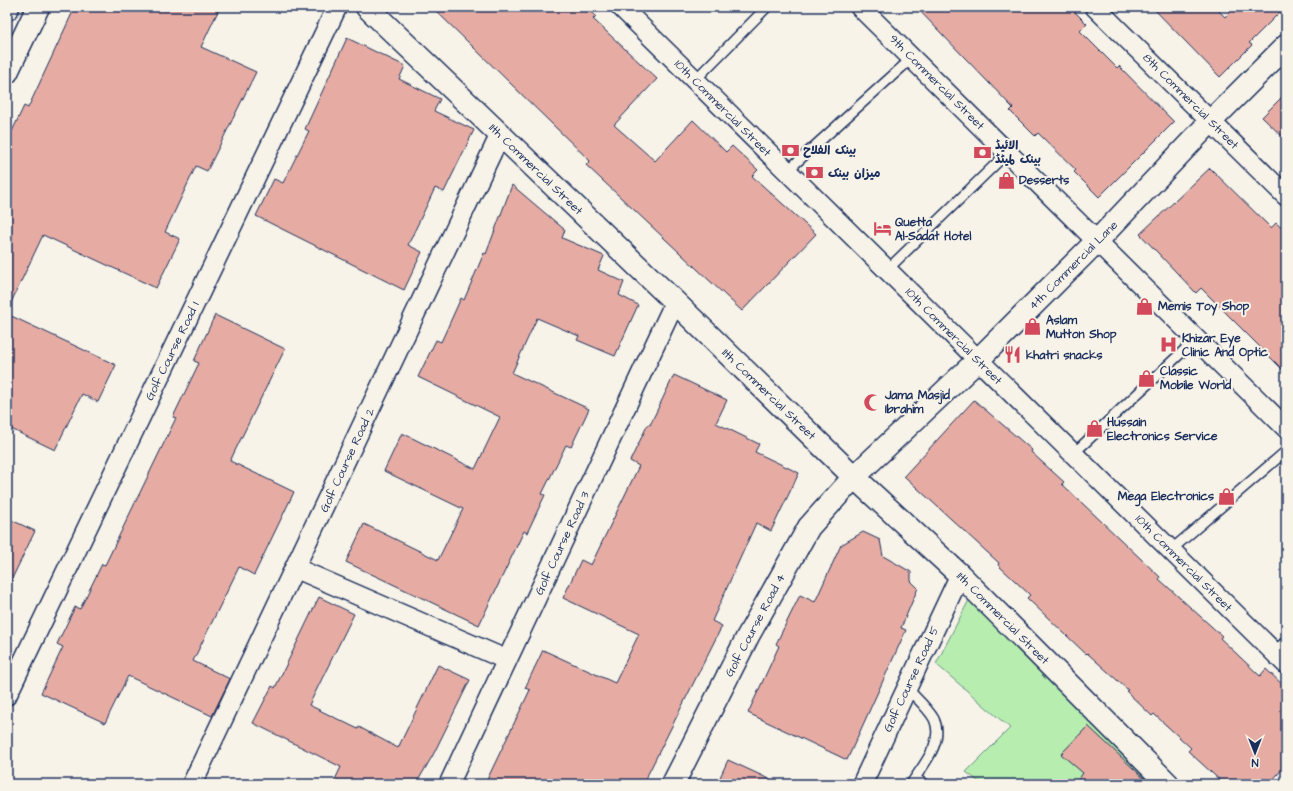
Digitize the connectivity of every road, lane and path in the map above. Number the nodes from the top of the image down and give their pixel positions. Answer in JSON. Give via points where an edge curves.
{"nodes":[{"id":1,"x":38,"y":7,"type":"edge"},
{"id":2,"x":337,"y":7,"type":"edge"},
{"id":3,"x":622,"y":7,"type":"edge"},
{"id":4,"x":767,"y":7,"type":"edge"},
{"id":5,"x":860,"y":7,"type":"edge"},
{"id":6,"x":1095,"y":7,"type":"edge"},
{"id":7,"x":376,"y":10,"type":"edge"},
{"id":8,"x":1286,"y":46,"type":"edge"},
{"id":9,"x":912,"y":58,"type":"junction"},
{"id":10,"x":7,"y":72,"type":"edge"},
{"id":11,"x":695,"y":80,"type":"junction"},
{"id":12,"x":1210,"y":121,"type":"junction"},
{"id":13,"x":500,"y":135,"type":"junction"},
{"id":14,"x":1008,"y":152,"type":"junction"},
{"id":15,"x":787,"y":171,"type":"junction"},
{"id":16,"x":1286,"y":196,"type":"edge"},
{"id":17,"x":1097,"y":241,"type":"junction"},
{"id":18,"x":887,"y":270,"type":"junction"},
{"id":19,"x":675,"y":302,"type":"junction"},
{"id":20,"x":1196,"y":338,"type":"junction"},
{"id":21,"x":978,"y":360,"type":"junction"},
{"id":22,"x":1286,"y":428,"type":"edge"},
{"id":23,"x":1286,"y":451,"type":"edge"},
{"id":24,"x":1073,"y":454,"type":"junction"},
{"id":25,"x":854,"y":477,"type":"junction"},
{"id":26,"x":1171,"y":550,"type":"junction"},
{"id":27,"x":296,"y":568,"type":"junction"},
{"id":28,"x":960,"y":575,"type":"junction"},
{"id":29,"x":1282,"y":653,"type":"edge"},
{"id":30,"x":507,"y":660,"type":"junction"},
{"id":31,"x":907,"y":688,"type":"junction"},
{"id":32,"x":7,"y":695,"type":"edge"},
{"id":33,"x":913,"y":781,"type":"edge"},
{"id":34,"x":192,"y":784,"type":"edge"},
{"id":35,"x":449,"y":784,"type":"edge"},
{"id":36,"x":673,"y":784,"type":"edge"},
{"id":37,"x":862,"y":784,"type":"edge"},
{"id":38,"x":924,"y":784,"type":"edge"},
{"id":39,"x":1168,"y":784,"type":"edge"}],
"edges":[{"from":1,"to":10,"type":"street"},
{"from":2,"to":32,"type":"street","name":"Golf Course Road 1"},
{"from":3,"to":11,"type":"street","name":"10th Commercial Street"},
{"from":4,"to":11,"type":"lane"},
{"from":5,"to":9,"type":"street","name":"9th Commercial Street"},
{"from":6,"to":12,"type":"street","name":"8th Commercial Street"},
{"from":7,"to":13,"type":"street","name":"11th Commercial Street"},
{"from":8,"to":12,"type":"street","name":"4th Commercial Lane"},
{"from":9,"to":14,"type":"street","name":"9th Commercial Street"},
{"from":9,"to":15,"type":"lane"},
{"from":11,"to":15,"type":"street","name":"10th Commercial Street"},
{"from":12,"to":16,"type":"street","name":"8th Commercial Street"},
{"from":12,"to":17,"type":"street","name":"4th Commercial Lane"},
{"from":13,"to":19,"type":"street","name":"11th Commercial Street"},
{"from":13,"to":27,"type":"street","name":"Golf Course Road 2"},
{"from":14,"to":17,"type":"street","name":"9th Commercial Street"},
{"from":14,"to":18,"type":"lane"},
{"from":15,"to":18,"type":"street","name":"10th Commercial Street"},
{"from":17,"to":20,"type":"street","name":"9th Commercial Street"},
{"from":17,"to":21,"type":"street","name":"4th Commercial Lane"},
{"from":18,"to":21,"type":"street","name":"10th Commercial Street"},
{"from":19,"to":25,"type":"street","name":"11th Commercial Street"},
{"from":19,"to":30,"type":"street","name":"Golf Course Road 3"},
{"from":20,"to":22,"type":"street","name":"9th Commercial Street"},
{"from":20,"to":24,"type":"lane"},
{"from":21,"to":24,"type":"street","name":"10th Commercial Street"},
{"from":21,"to":25,"type":"street","name":"4th Commercial Lane"},
{"from":23,"to":26,"type":"lane"},
{"from":24,"to":26,"type":"street","name":"10th Commercial Street"},
{"from":25,"to":28,"type":"street","name":"11th Commercial Street"},
{"from":25,"to":36,"type":"street","name":"Golf Course Road 4","via":[[809,527],[748,636]]},
{"from":26,"to":29,"type":"street","name":"10th Commercial Street"},
{"from":27,"to":30,"type":"street"},
{"from":27,"to":34,"type":"street","name":"Golf Course Road 2"},
{"from":28,"to":31,"type":"street","name":"Golf Course Road 5"},
{"from":28,"to":39,"type":"street","name":"11th Commercial Street"},
{"from":30,"to":35,"type":"street","name":"Golf Course Road 3"},
{"from":31,"to":33,"type":"lane","via":[[934,719],[937,731],[936,742]]},
{"from":31,"to":37,"type":"street","name":"Golf Course Road 5"},
{"from":33,"to":38,"type":"lane"}]}
